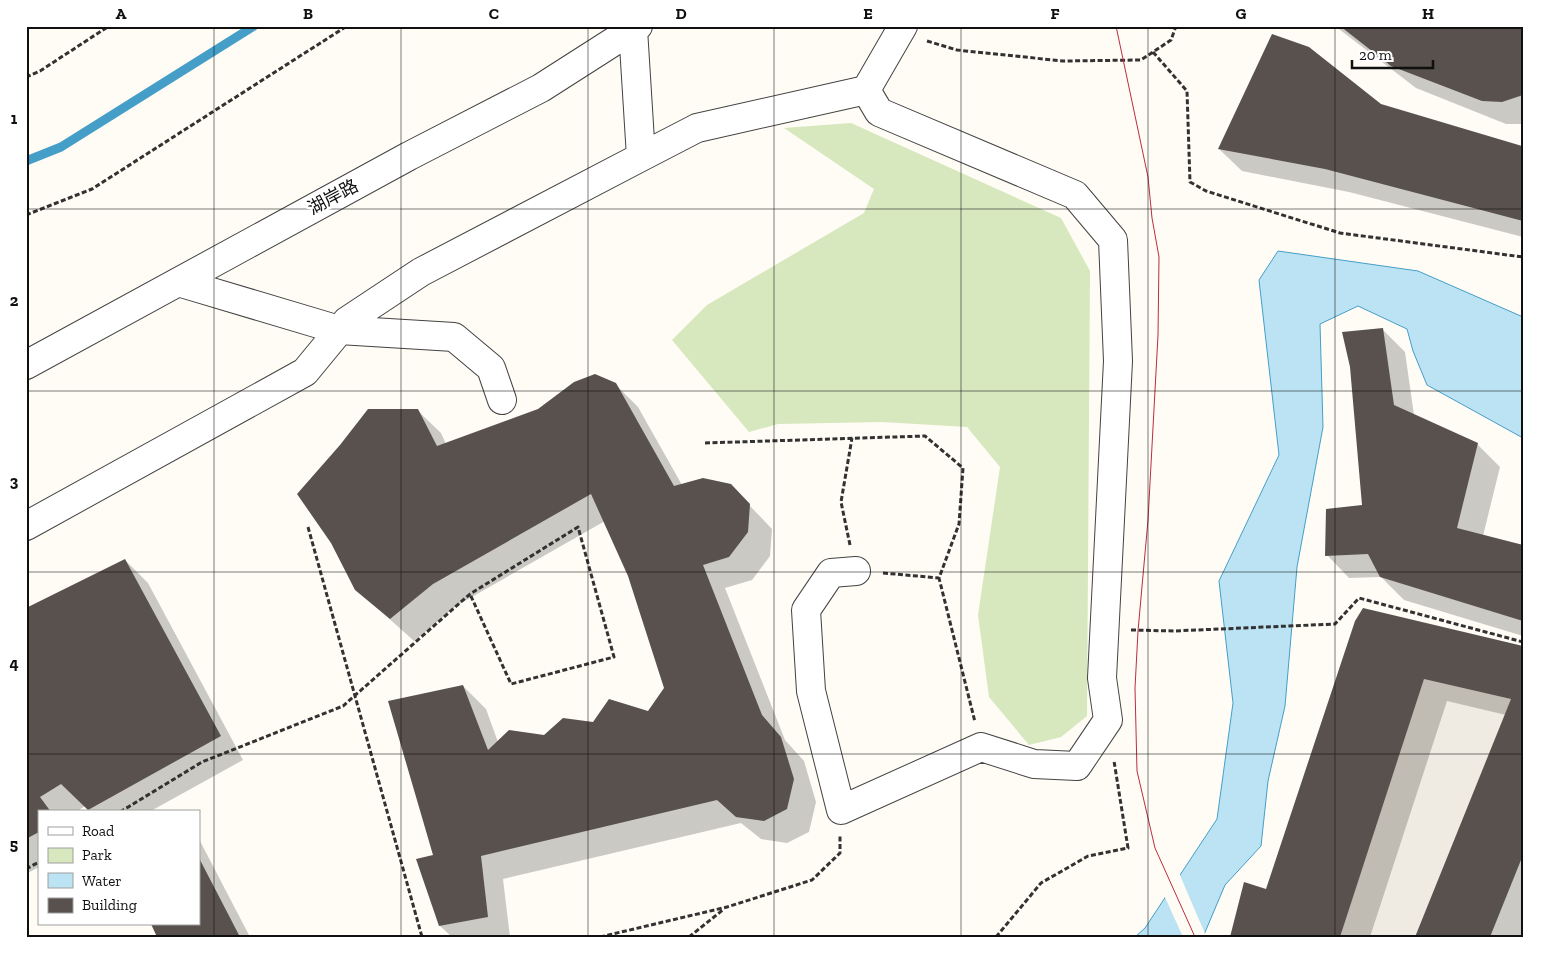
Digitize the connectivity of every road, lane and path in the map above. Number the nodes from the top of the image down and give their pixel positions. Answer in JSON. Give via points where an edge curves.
{"nodes":[{"id":1,"x":109,"y":26,"type":"edge"},
{"id":2,"x":347,"y":26,"type":"edge"},
{"id":3,"x":1176,"y":26,"type":"edge"},
{"id":4,"x":635,"y":28,"type":"edge"},
{"id":5,"x":902,"y":29,"type":"edge"},
{"id":6,"x":1154,"y":52,"type":"junction"},
{"id":7,"x":26,"y":77,"type":"edge"},
{"id":8,"x":866,"y":90,"type":"junction"},
{"id":9,"x":641,"y":157,"type":"junction"},
{"id":10,"x":26,"y":215,"type":"edge"},
{"id":11,"x":1523,"y":257,"type":"edge"},
{"id":12,"x":178,"y":282,"type":"junction"},
{"id":13,"x":339,"y":330,"type":"junction"},
{"id":14,"x":26,"y":365,"type":"edge"},
{"id":15,"x":502,"y":400,"type":"dead end"},
{"id":16,"x":852,"y":438,"type":"junction"},
{"id":17,"x":705,"y":443,"type":"dead end"},
{"id":18,"x":26,"y":526,"type":"edge"},
{"id":19,"x":308,"y":526,"type":"dead end"},
{"id":20,"x":856,"y":571,"type":"junction"},
{"id":21,"x":940,"y":578,"type":"junction"},
{"id":22,"x":470,"y":594,"type":"junction"},
{"id":23,"x":1103,"y":629,"type":"junction"},
{"id":24,"x":1523,"y":642,"type":"edge"},
{"id":25,"x":354,"y":696,"type":"junction"},
{"id":26,"x":1108,"y":720,"type":"junction"},
{"id":27,"x":981,"y":747,"type":"junction"},
{"id":28,"x":123,"y":810,"type":"edge"},
{"id":29,"x":841,"y":810,"type":"junction"},
{"id":30,"x":38,"y":863,"type":"edge"},
{"id":31,"x":26,"y":870,"type":"edge"},
{"id":32,"x":727,"y":907,"type":"junction"},
{"id":33,"x":422,"y":937,"type":"edge"},
{"id":34,"x":600,"y":937,"type":"edge"},
{"id":35,"x":689,"y":937,"type":"edge"},
{"id":36,"x":996,"y":937,"type":"edge"}],
"edges":[{"from":1,"to":7,"type":"path"},
{"from":2,"to":10,"type":"path","via":[[92,189]]},
{"from":3,"to":6,"type":"path","via":[[1171,40]]},
{"from":4,"to":9,"type":"street"},
{"from":4,"to":12,"type":"street","name":"湖岸路","via":[[541,88]]},
{"from":5,"to":6,"type":"path","via":[[957,50],[1027,59],[1141,60]]},
{"from":5,"to":8,"type":"street"},
{"from":6,"to":11,"type":"path","via":[[1187,91],[1190,182],[1206,191],[1340,232]]},
{"from":8,"to":9,"type":"street","via":[[697,128]]},
{"from":8,"to":23,"type":"street","via":[[878,112],[1076,195],[1113,240],[1118,361],[1110,549]]},
{"from":9,"to":13,"type":"street","via":[[421,272],[347,321]]},
{"from":12,"to":13,"type":"street"},
{"from":12,"to":14,"type":"street","name":"湖岸路"},
{"from":13,"to":15,"type":"street","via":[[454,337],[491,368]]},
{"from":13,"to":18,"type":"street","via":[[305,372]]},
{"from":16,"to":17,"type":"path"},
{"from":16,"to":20,"type":"path","via":[[841,502]]},
{"from":16,"to":21,"type":"path","via":[[925,436],[963,468],[959,524]]},
{"from":19,"to":25,"type":"path"},
{"from":20,"to":21,"type":"path"},
{"from":20,"to":29,"type":"street","via":[[831,573],[806,610],[811,691]]},
{"from":21,"to":27,"type":"path"},
{"from":22,"to":22,"type":"path","via":[[578,527],[614,657],[512,684]]},
{"from":22,"to":25,"type":"path"},
{"from":23,"to":24,"type":"path","via":[[1174,631],[1335,624],[1359,598]]},
{"from":23,"to":26,"type":"street","via":[[1102,678]]},
{"from":25,"to":28,"type":"path","via":[[343,706],[202,762]]},
{"from":25,"to":33,"type":"path"},
{"from":26,"to":27,"type":"street","via":[[1077,766],[1034,764]]},
{"from":26,"to":36,"type":"path","via":[[1128,848],[1088,856],[1041,883]]},
{"from":27,"to":29,"type":"street"},
{"from":29,"to":32,"type":"path","via":[[840,853],[812,880]]},
{"from":30,"to":31,"type":"path"},
{"from":32,"to":34,"type":"path"},
{"from":32,"to":35,"type":"path"}]}
